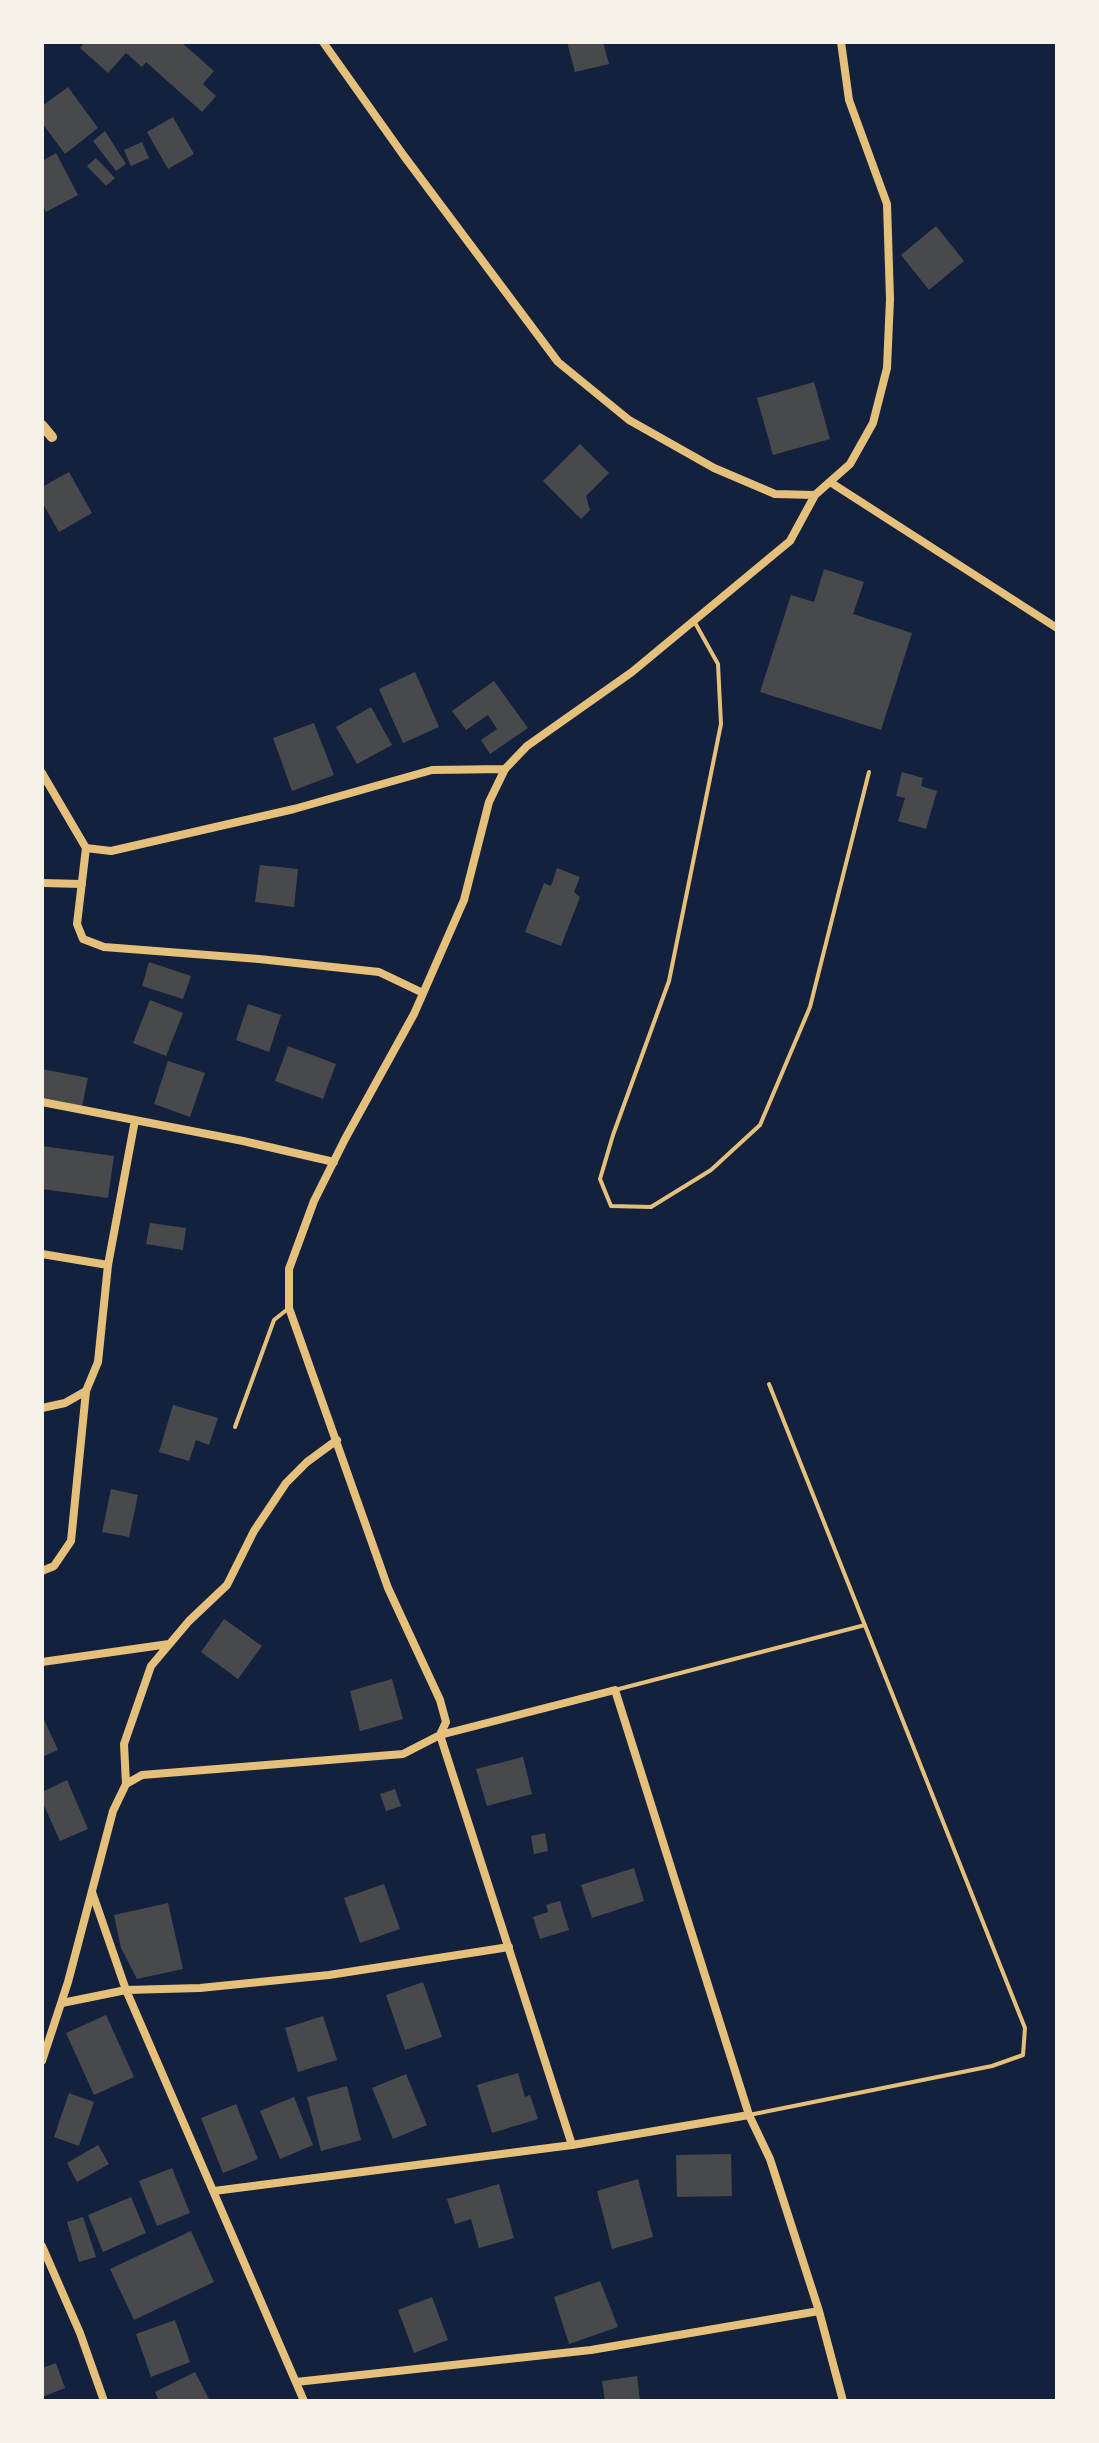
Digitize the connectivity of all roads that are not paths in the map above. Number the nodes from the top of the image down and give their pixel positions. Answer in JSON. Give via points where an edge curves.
{"nodes":[{"id":1,"x":323,"y":42,"type":"edge"},
{"id":2,"x":841,"y":42,"type":"edge"},
{"id":3,"x":42,"y":425,"type":"edge"},
{"id":4,"x":52,"y":437,"type":"dead end"},
{"id":5,"x":830,"y":482,"type":"junction"},
{"id":6,"x":815,"y":495,"type":"junction"},
{"id":7,"x":694,"y":621,"type":"junction"},
{"id":8,"x":1057,"y":628,"type":"edge"},
{"id":9,"x":505,"y":769,"type":"junction"},
{"id":10,"x":869,"y":772,"type":"dead end"},
{"id":11,"x":42,"y":773,"type":"edge"},
{"id":12,"x":86,"y":848,"type":"junction"},
{"id":13,"x":42,"y":883,"type":"edge"},
{"id":14,"x":82,"y":884,"type":"junction"},
{"id":15,"x":423,"y":993,"type":"junction"},
{"id":16,"x":42,"y":1102,"type":"edge"},
{"id":17,"x":135,"y":1120,"type":"junction"},
{"id":18,"x":334,"y":1162,"type":"junction"},
{"id":19,"x":42,"y":1254,"type":"edge"},
{"id":20,"x":108,"y":1265,"type":"junction"},
{"id":21,"x":289,"y":1308,"type":"junction"},
{"id":22,"x":769,"y":1384,"type":"dead end"},
{"id":23,"x":86,"y":1391,"type":"junction"},
{"id":24,"x":42,"y":1408,"type":"edge"},
{"id":25,"x":235,"y":1427,"type":"dead end"},
{"id":26,"x":337,"y":1440,"type":"junction"},
{"id":27,"x":42,"y":1571,"type":"edge"},
{"id":28,"x":865,"y":1625,"type":"junction"},
{"id":29,"x":169,"y":1644,"type":"junction"},
{"id":30,"x":42,"y":1662,"type":"edge"},
{"id":31,"x":615,"y":1690,"type":"junction"},
{"id":32,"x":440,"y":1735,"type":"junction"},
{"id":33,"x":126,"y":1784,"type":"junction"},
{"id":34,"x":92,"y":1892,"type":"junction"},
{"id":35,"x":509,"y":1947,"type":"junction"},
{"id":36,"x":126,"y":1990,"type":"junction"},
{"id":37,"x":62,"y":2003,"type":"junction"},
{"id":38,"x":42,"y":2061,"type":"edge"},
{"id":39,"x":749,"y":2115,"type":"junction"},
{"id":40,"x":572,"y":2145,"type":"junction"},
{"id":41,"x":214,"y":2191,"type":"junction"},
{"id":42,"x":42,"y":2246,"type":"edge"},
{"id":43,"x":819,"y":2311,"type":"junction"},
{"id":44,"x":296,"y":2382,"type":"junction"},
{"id":45,"x":104,"y":2401,"type":"edge"},
{"id":46,"x":304,"y":2401,"type":"edge"},
{"id":47,"x":843,"y":2401,"type":"edge"}],
"edges":[{"from":1,"to":6,"type":"street","via":[[558,362],[629,420],[714,468],[775,494]]},
{"from":2,"to":5,"type":"street","via":[[849,100],[887,204],[890,299],[887,368],[873,423],[850,464]]},
{"from":3,"to":4,"type":"street"},
{"from":5,"to":6,"type":"street"},
{"from":5,"to":8,"type":"street"},
{"from":6,"to":7,"type":"street","via":[[790,541]]},
{"from":7,"to":9,"type":"street","via":[[527,746]]},
{"from":7,"to":10,"type":"lane","via":[[718,664],[721,724],[669,981],[600,1179],[611,1206],[651,1207],[711,1170],[760,1125],[810,1007]]},
{"from":9,"to":12,"type":"street","via":[[432,770],[142,846]]},
{"from":9,"to":15,"type":"street","via":[[489,802],[464,900]]},
{"from":11,"to":12,"type":"street"},
{"from":12,"to":14,"type":"street"},
{"from":13,"to":14,"type":"street"},
{"from":14,"to":15,"type":"street","via":[[77,924],[83,939],[104,947],[379,972]]},
{"from":15,"to":18,"type":"street"},
{"from":16,"to":17,"type":"street"},
{"from":17,"to":18,"type":"street"},
{"from":17,"to":20,"type":"street"},
{"from":18,"to":21,"type":"street","via":[[289,1269]]},
{"from":19,"to":20,"type":"street"},
{"from":20,"to":23,"type":"street","via":[[98,1362]]},
{"from":21,"to":25,"type":"lane","via":[[274,1320]]},
{"from":21,"to":26,"type":"street"},
{"from":22,"to":28,"type":"lane"},
{"from":23,"to":24,"type":"street"},
{"from":23,"to":27,"type":"street","via":[[71,1541],[54,1566]]},
{"from":26,"to":29,"type":"street","via":[[286,1483],[227,1585]]},
{"from":26,"to":32,"type":"street","via":[[388,1588],[440,1700],[446,1722]]},
{"from":28,"to":31,"type":"lane"},
{"from":28,"to":39,"type":"lane","via":[[1025,2028],[1023,2055],[992,2066]]},
{"from":29,"to":30,"type":"street"},
{"from":29,"to":33,"type":"street","via":[[151,1666],[124,1744]]},
{"from":31,"to":32,"type":"street"},
{"from":31,"to":39,"type":"street"},
{"from":32,"to":33,"type":"street","via":[[403,1754],[142,1775]]},
{"from":32,"to":35,"type":"street"},
{"from":33,"to":34,"type":"street","via":[[113,1811]]},
{"from":34,"to":36,"type":"street"},
{"from":34,"to":37,"type":"street"},
{"from":35,"to":36,"type":"street","via":[[329,1975]]},
{"from":35,"to":40,"type":"street"},
{"from":36,"to":37,"type":"street"},
{"from":36,"to":41,"type":"street"},
{"from":37,"to":38,"type":"street"},
{"from":39,"to":40,"type":"street"},
{"from":39,"to":43,"type":"street","via":[[770,2159]]},
{"from":40,"to":41,"type":"street"},
{"from":41,"to":44,"type":"street"},
{"from":42,"to":45,"type":"street"},
{"from":43,"to":44,"type":"street","via":[[591,2350]]},
{"from":43,"to":47,"type":"street"},
{"from":44,"to":46,"type":"street"}]}
